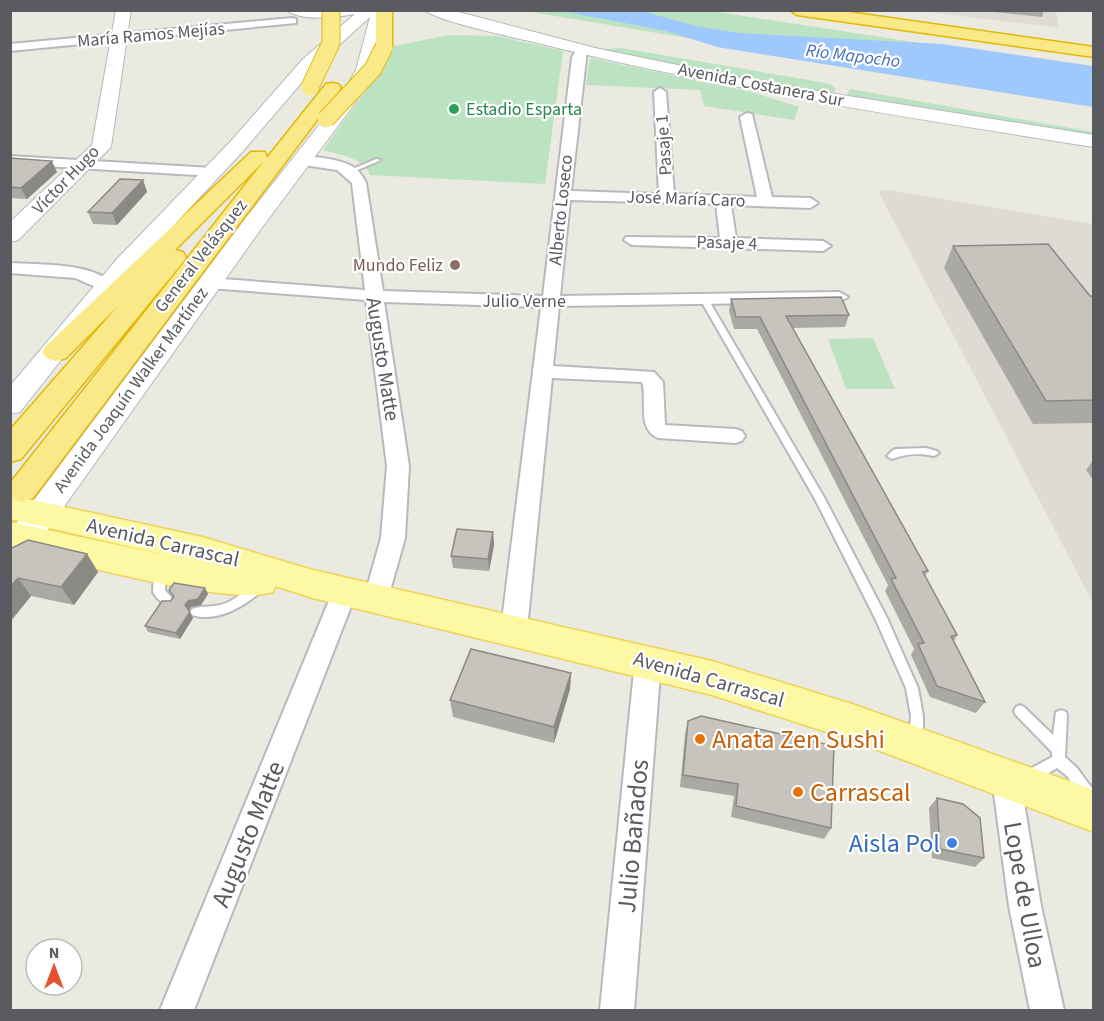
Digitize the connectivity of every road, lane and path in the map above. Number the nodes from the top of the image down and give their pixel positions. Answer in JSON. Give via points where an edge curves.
{"nodes":[{"id":1,"x":124,"y":10,"type":"edge"},
{"id":2,"x":331,"y":10,"type":"edge"},
{"id":3,"x":352,"y":10,"type":"edge"},
{"id":4,"x":369,"y":10,"type":"edge"},
{"id":5,"x":379,"y":10,"type":"edge"},
{"id":6,"x":384,"y":10,"type":"edge"},
{"id":7,"x":432,"y":10,"type":"edge"},
{"id":8,"x":458,"y":10,"type":"edge"},
{"id":9,"x":797,"y":10,"type":"edge"},
{"id":10,"x":839,"y":10,"type":"edge"},
{"id":11,"x":291,"y":14,"type":"edge"},
{"id":12,"x":120,"y":38,"type":"junction"},
{"id":13,"x":627,"y":45,"type":"junction"},
{"id":14,"x":10,"y":48,"type":"edge"},
{"id":15,"x":1093,"y":48,"type":"edge"},
{"id":16,"x":308,"y":49,"type":"junction"},
{"id":17,"x":581,"y":50,"type":"junction"},
{"id":18,"x":347,"y":56,"type":"dead end"},
{"id":19,"x":336,"y":82,"type":"dead end"},
{"id":20,"x":835,"y":91,"type":"junction"},
{"id":21,"x":660,"y":92,"type":"dead end"},
{"id":22,"x":747,"y":117,"type":"dead end"},
{"id":23,"x":1094,"y":129,"type":"edge"},
{"id":24,"x":1094,"y":141,"type":"edge"},
{"id":25,"x":10,"y":160,"type":"edge"},
{"id":26,"x":378,"y":160,"type":"dead end"},
{"id":27,"x":302,"y":161,"type":"junction"},
{"id":28,"x":85,"y":165,"type":"junction"},
{"id":29,"x":259,"y":169,"type":"junction"},
{"id":30,"x":351,"y":171,"type":"junction"},
{"id":31,"x":212,"y":172,"type":"junction"},
{"id":32,"x":563,"y":195,"type":"junction"},
{"id":33,"x":667,"y":199,"type":"junction"},
{"id":34,"x":723,"y":200,"type":"junction"},
{"id":35,"x":766,"y":202,"type":"junction"},
{"id":36,"x":810,"y":203,"type":"dead end"},
{"id":37,"x":10,"y":235,"type":"edge"},
{"id":38,"x":632,"y":240,"type":"dead end"},
{"id":39,"x":729,"y":243,"type":"junction"},
{"id":40,"x":823,"y":246,"type":"dead end"},
{"id":41,"x":10,"y":268,"type":"edge"},
{"id":42,"x":209,"y":284,"type":"junction"},
{"id":43,"x":105,"y":286,"type":"junction"},
{"id":44,"x":374,"y":296,"type":"junction"},
{"id":45,"x":839,"y":297,"type":"edge"},
{"id":46,"x":704,"y":299,"type":"junction"},
{"id":47,"x":550,"y":302,"type":"junction"},
{"id":48,"x":56,"y":352,"type":"junction"},
{"id":49,"x":543,"y":372,"type":"junction"},
{"id":50,"x":10,"y":405,"type":"edge"},
{"id":51,"x":735,"y":436,"type":"dead end"},
{"id":52,"x":10,"y":451,"type":"edge"},
{"id":53,"x":933,"y":453,"type":"dead end"},
{"id":54,"x":892,"y":456,"type":"dead end"},
{"id":55,"x":20,"y":524,"type":"edge"},
{"id":56,"x":160,"y":568,"type":"junction"},
{"id":57,"x":264,"y":582,"type":"junction"},
{"id":58,"x":345,"y":591,"type":"junction"},
{"id":59,"x":168,"y":602,"type":"edge"},
{"id":60,"x":196,"y":612,"type":"dead end"},
{"id":61,"x":514,"y":629,"type":"junction"},
{"id":62,"x":648,"y":661,"type":"junction"},
{"id":63,"x":1020,"y":711,"type":"dead end"},
{"id":64,"x":1061,"y":716,"type":"dead end"},
{"id":65,"x":916,"y":745,"type":"junction"},
{"id":66,"x":1057,"y":754,"type":"junction"},
{"id":67,"x":1018,"y":783,"type":"junction"},
{"id":68,"x":1094,"y":804,"type":"edge"},
{"id":69,"x":1094,"y":811,"type":"edge"},
{"id":70,"x":177,"y":1011,"type":"edge"},
{"id":71,"x":617,"y":1011,"type":"edge"},
{"id":72,"x":1047,"y":1011,"type":"edge"}],
"edges":[{"from":1,"to":12,"type":"main road","name":"Víctor Hugo"},
{"from":2,"to":29,"type":"highway","name":"General Velásquez","bridge":true,"via":[[331,42],[310,87]]},
{"from":3,"to":11,"type":"main road"},
{"from":3,"to":18,"type":"highway"},
{"from":4,"to":16,"type":"main road"},
{"from":5,"to":27,"type":"main road","name":"Avenida Joaquín Walker Martínez","via":[[361,77]]},
{"from":6,"to":29,"type":"highway","bridge":true,"via":[[384,47],[373,69],[326,119]]},
{"from":7,"to":17,"type":"main road","name":"Avenida Costanera Sur"},
{"from":8,"to":13,"type":"main road","name":"Avenida Costanera Sur"},
{"from":9,"to":15,"type":"highway"},
{"from":10,"to":15,"type":"highway"},
{"from":11,"to":12,"type":"street","name":"María Ramos Mejías"},
{"from":11,"to":16,"type":"main road"},
{"from":12,"to":14,"type":"street","name":"María Ramos Mejías"},
{"from":12,"to":28,"type":"main road","name":"Víctor Hugo","via":[[102,144]]},
{"from":13,"to":17,"type":"main road"},
{"from":13,"to":20,"type":"main road","name":"Avenida Costanera Sur"},
{"from":16,"to":31,"type":"main road"},
{"from":17,"to":20,"type":"main road","name":"Avenida Costanera Sur"},
{"from":17,"to":32,"type":"street","name":"Alberto Loseco"},
{"from":19,"to":29,"type":"highway","name":"General Velásquez"},
{"from":20,"to":23,"type":"main road","name":"Avenida Costanera Sur"},
{"from":20,"to":24,"type":"main road","name":"Avenida Costanera Sur"},
{"from":21,"to":33,"type":"street","name":"Pasaje 1"},
{"from":22,"to":35,"type":"street"},
{"from":25,"to":28,"type":"street"},
{"from":26,"to":30,"type":"lane"},
{"from":27,"to":30,"type":"street"},
{"from":27,"to":42,"type":"main road","name":"Avenida Joaquín Walker Martínez"},
{"from":28,"to":31,"type":"street"},
{"from":28,"to":37,"type":"main road","name":"Víctor Hugo"},
{"from":29,"to":48,"type":"highway"},
{"from":29,"to":52,"type":"highway","name":"General Velásquez"},
{"from":29,"to":55,"type":"highway","name":"General Velásquez"},
{"from":30,"to":44,"type":"street","name":"Augusto Matte","via":[[359,183]]},
{"from":31,"to":43,"type":"main road"},
{"from":32,"to":33,"type":"street","name":"José María Caro"},
{"from":32,"to":47,"type":"street","name":"Alberto Loseco"},
{"from":33,"to":34,"type":"street","name":"José María Caro"},
{"from":34,"to":35,"type":"street","name":"José María Caro"},
{"from":34,"to":39,"type":"street"},
{"from":35,"to":36,"type":"street","name":"José María Caro"},
{"from":38,"to":39,"type":"street","name":"Pasaje 4"},
{"from":39,"to":40,"type":"street","name":"Pasaje 4"},
{"from":41,"to":43,"type":"street","via":[[85,275]]},
{"from":42,"to":44,"type":"street","name":"Julio Verne"},
{"from":42,"to":55,"type":"main road","name":"Avenida Joaquín Walker Martínez"},
{"from":43,"to":48,"type":"main road"},
{"from":44,"to":47,"type":"street","name":"Julio Verne"},
{"from":44,"to":58,"type":"street","name":"Augusto Matte","via":[[398,466],[393,538]]},
{"from":45,"to":46,"type":"street","name":"Julio Verne"},
{"from":46,"to":47,"type":"street","name":"Julio Verne"},
{"from":46,"to":65,"type":"lane","via":[[820,499],[881,618],[912,688],[918,716]]},
{"from":47,"to":49,"type":"street","name":"Alberto Loseco"},
{"from":48,"to":50,"type":"main road"},
{"from":49,"to":51,"type":"street","via":[[647,376],[653,382],[658,430]]},
{"from":49,"to":61,"type":"street","name":"Alberto Loseco"},
{"from":53,"to":54,"type":"lane","via":[[896,452]]},
{"from":55,"to":56,"type":"main road","name":"Avenida Carrascal"},
{"from":55,"to":58,"type":"main road","name":"Avenida Carrascal","via":[[202,550]]},
{"from":56,"to":57,"type":"main road","name":"Avenida Carrascal"},
{"from":56,"to":59,"type":"lane","via":[[159,592]]},
{"from":57,"to":58,"type":"main road","name":"Avenida Carrascal"},
{"from":57,"to":60,"type":"lane","via":[[241,603],[207,614]]},
{"from":58,"to":61,"type":"main road","name":"Avenida Carrascal"},
{"from":58,"to":70,"type":"street","name":"Augusto Matte"},
{"from":61,"to":62,"type":"main road","name":"Avenida Carrascal"},
{"from":62,"to":65,"type":"main road","name":"Avenida Carrascal","via":[[778,697]]},
{"from":62,"to":71,"type":"street","name":"Julio Bañados"},
{"from":63,"to":66,"type":"lane"},
{"from":64,"to":66,"type":"lane"},
{"from":65,"to":67,"type":"main road","name":"Avenida Carrascal"},
{"from":66,"to":67,"type":"lane"},
{"from":66,"to":68,"type":"lane"},
{"from":67,"to":69,"type":"main road","name":"Avenida Carrascal"},
{"from":67,"to":72,"type":"street","name":"Lope de Ulloa","via":[[1025,906]]}]}
